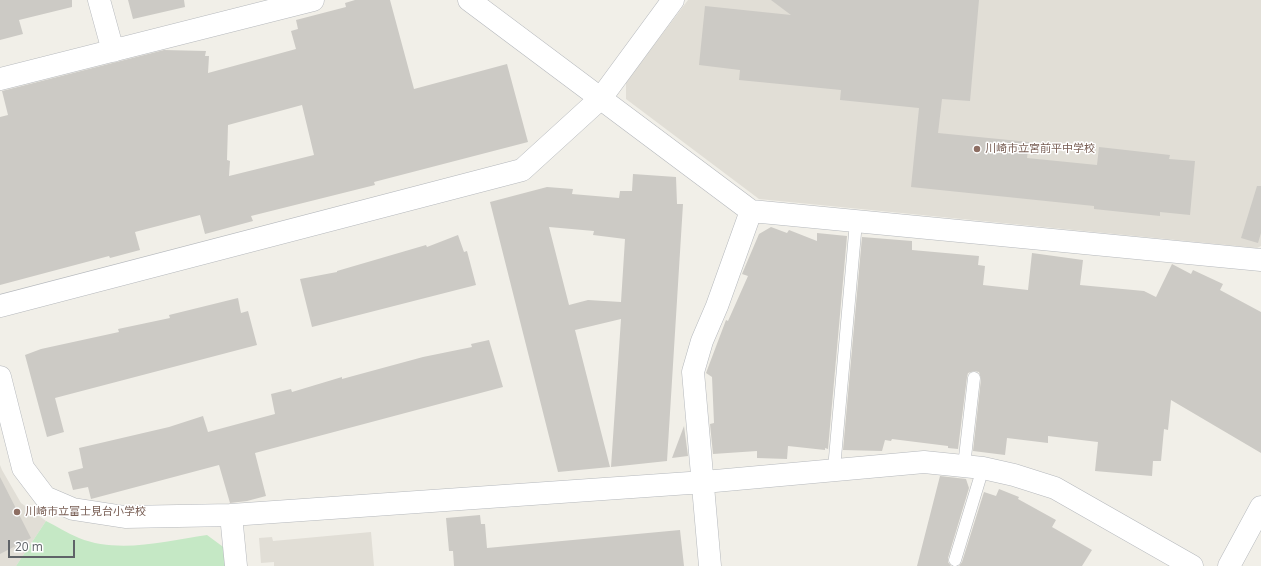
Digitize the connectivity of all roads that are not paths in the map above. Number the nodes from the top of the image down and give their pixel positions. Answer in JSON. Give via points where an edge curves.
{"nodes":[{"id":1,"x":99,"y":0,"type":"edge"},
{"id":2,"x":313,"y":0,"type":"edge"},
{"id":3,"x":469,"y":0,"type":"edge"},
{"id":4,"x":673,"y":0,"type":"edge"},
{"id":5,"x":113,"y":51,"type":"junction"},
{"id":6,"x":0,"y":79,"type":"edge"},
{"id":7,"x":601,"y":98,"type":"junction"},
{"id":8,"x":751,"y":211,"type":"junction"},
{"id":9,"x":856,"y":222,"type":"junction"},
{"id":10,"x":1261,"y":260,"type":"edge"},
{"id":11,"x":0,"y":306,"type":"edge"},
{"id":12,"x":0,"y":377,"type":"edge"},
{"id":13,"x":974,"y":378,"type":"dead end"},
{"id":14,"x":973,"y":467,"type":"junction"},
{"id":15,"x":834,"y":469,"type":"junction"},
{"id":16,"x":704,"y":482,"type":"junction"},
{"id":17,"x":1261,"y":507,"type":"edge"},
{"id":18,"x":231,"y":515,"type":"junction"},
{"id":19,"x":955,"y":560,"type":"dead end"},
{"id":20,"x":236,"y":566,"type":"edge"},
{"id":21,"x":710,"y":566,"type":"edge"},
{"id":22,"x":1192,"y":566,"type":"edge"},
{"id":23,"x":1229,"y":566,"type":"edge"}],
"edges":[{"from":1,"to":5,"type":"street"},
{"from":2,"to":5,"type":"street"},
{"from":3,"to":7,"type":"street"},
{"from":4,"to":7,"type":"street"},
{"from":5,"to":6,"type":"street"},
{"from":7,"to":8,"type":"street"},
{"from":7,"to":11,"type":"street","via":[[522,170]]},
{"from":8,"to":9,"type":"street"},
{"from":8,"to":16,"type":"street","via":[[702,341],[693,372]]},
{"from":9,"to":10,"type":"street"},
{"from":9,"to":15,"type":"lane"},
{"from":12,"to":18,"type":"street","via":[[23,468],[45,497],[73,509],[125,517]]},
{"from":13,"to":14,"type":"lane"},
{"from":14,"to":15,"type":"street","via":[[924,462]]},
{"from":14,"to":19,"type":"lane"},
{"from":14,"to":22,"type":"street","via":[[1014,475],[1055,488]]},
{"from":15,"to":16,"type":"street"},
{"from":16,"to":18,"type":"street"},
{"from":16,"to":21,"type":"street"},
{"from":17,"to":23,"type":"street"},
{"from":18,"to":20,"type":"street"}]}
